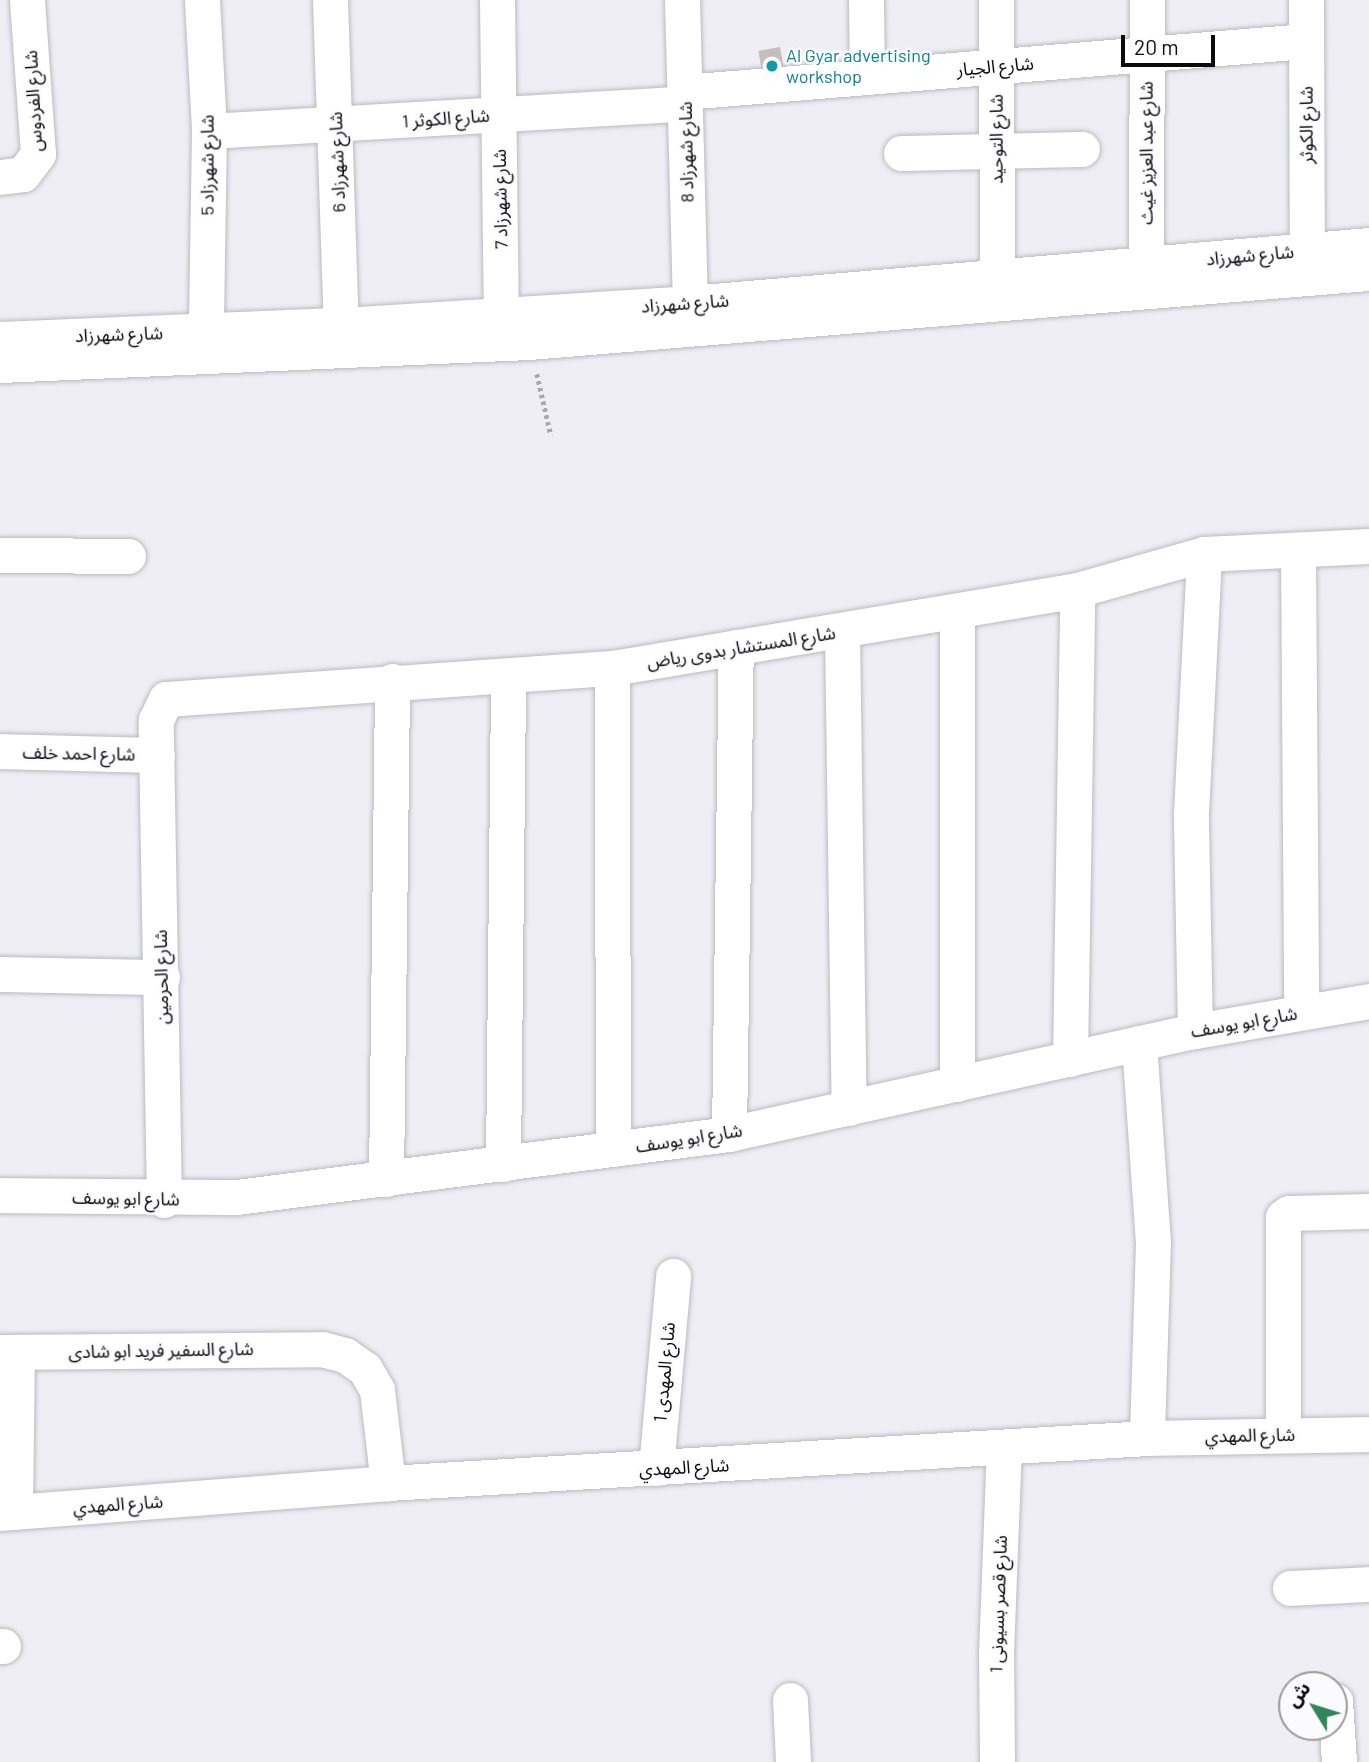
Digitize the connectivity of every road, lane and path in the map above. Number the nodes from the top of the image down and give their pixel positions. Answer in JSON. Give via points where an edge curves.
{"nodes":[{"id":1,"x":27,"y":0,"type":"edge"},
{"id":2,"x":202,"y":0,"type":"edge"},
{"id":3,"x":330,"y":0,"type":"edge"},
{"id":4,"x":497,"y":0,"type":"edge"},
{"id":5,"x":682,"y":0,"type":"edge"},
{"id":6,"x":866,"y":0,"type":"edge"},
{"id":7,"x":996,"y":0,"type":"edge"},
{"id":8,"x":1147,"y":0,"type":"edge"},
{"id":9,"x":1306,"y":0,"type":"edge"},
{"id":10,"x":1306,"y":41,"type":"junction"},
{"id":11,"x":1146,"y":53,"type":"junction"},
{"id":12,"x":996,"y":66,"type":"junction"},
{"id":13,"x":867,"y":77,"type":"junction"},
{"id":14,"x":684,"y":98,"type":"junction"},
{"id":15,"x":499,"y":114,"type":"junction"},
{"id":16,"x":336,"y":124,"type":"junction"},
{"id":17,"x":209,"y":131,"type":"junction"},
{"id":18,"x":1082,"y":149,"type":"dead end"},
{"id":19,"x":996,"y":151,"type":"junction"},
{"id":20,"x":901,"y":153,"type":"dead end"},
{"id":21,"x":0,"y":177,"type":"edge"},
{"id":22,"x":1369,"y":245,"type":"edge"},
{"id":23,"x":1307,"y":250,"type":"junction"},
{"id":24,"x":1146,"y":264,"type":"junction"},
{"id":25,"x":1369,"y":273,"type":"edge"},
{"id":26,"x":997,"y":277,"type":"junction"},
{"id":27,"x":690,"y":303,"type":"junction"},
{"id":28,"x":520,"y":323,"type":"junction"},
{"id":29,"x":341,"y":325,"type":"junction"},
{"id":30,"x":206,"y":331,"type":"junction"},
{"id":31,"x":0,"y":339,"type":"edge"},
{"id":32,"x":0,"y":365,"type":"edge"},
{"id":33,"x":551,"y":435,"type":"dead end"},
{"id":34,"x":1369,"y":546,"type":"edge"},
{"id":35,"x":1298,"y":550,"type":"junction"},
{"id":36,"x":1204,"y":554,"type":"junction"},
{"id":37,"x":0,"y":555,"type":"edge"},
{"id":38,"x":128,"y":556,"type":"dead end"},
{"id":39,"x":1077,"y":590,"type":"junction"},
{"id":40,"x":957,"y":611,"type":"junction"},
{"id":41,"x":842,"y":631,"type":"junction"},
{"id":42,"x":736,"y":647,"type":"junction"},
{"id":43,"x":611,"y":668,"type":"junction"},
{"id":44,"x":508,"y":678,"type":"junction"},
{"id":45,"x":392,"y":681,"type":"junction"},
{"id":46,"x":0,"y":751,"type":"edge"},
{"id":47,"x":157,"y":755,"type":"junction"},
{"id":48,"x":0,"y":974,"type":"edge"},
{"id":49,"x":162,"y":977,"type":"junction"},
{"id":50,"x":1369,"y":1002,"type":"edge"},
{"id":51,"x":1301,"y":1011,"type":"junction"},
{"id":52,"x":1195,"y":1031,"type":"junction"},
{"id":53,"x":1139,"y":1043,"type":"junction"},
{"id":54,"x":1070,"y":1059,"type":"junction"},
{"id":55,"x":957,"y":1084,"type":"junction"},
{"id":56,"x":849,"y":1108,"type":"junction"},
{"id":57,"x":729,"y":1134,"type":"junction"},
{"id":58,"x":613,"y":1149,"type":"junction"},
{"id":59,"x":503,"y":1164,"type":"junction"},
{"id":60,"x":386,"y":1179,"type":"junction"},
{"id":61,"x":0,"y":1195,"type":"edge"},
{"id":62,"x":164,"y":1200,"type":"junction"},
{"id":63,"x":1369,"y":1211,"type":"edge"},
{"id":64,"x":673,"y":1276,"type":"dead end"},
{"id":65,"x":8,"y":1352,"type":"edge"},
{"id":66,"x":1283,"y":1434,"type":"junction"},
{"id":67,"x":1369,"y":1434,"type":"edge"},
{"id":68,"x":1147,"y":1438,"type":"junction"},
{"id":69,"x":1004,"y":1447,"type":"junction"},
{"id":70,"x":656,"y":1468,"type":"junction"},
{"id":71,"x":388,"y":1483,"type":"junction"},
{"id":72,"x":7,"y":1513,"type":"edge"},
{"id":73,"x":1369,"y":1584,"type":"edge"},
{"id":74,"x":1290,"y":1588,"type":"dead end"},
{"id":75,"x":790,"y":1700,"type":"dead end"},
{"id":76,"x":1338,"y":1741,"type":"edge"},
{"id":77,"x":793,"y":1762,"type":"edge"},
{"id":78,"x":998,"y":1762,"type":"edge"},
{"id":79,"x":1339,"y":1762,"type":"edge"}],
"edges":[{"from":1,"to":21,"type":"street","name":"شارع الفردوس","via":[[38,153],[23,174]]},
{"from":2,"to":17,"type":"street","name":"شارع شهرزاد 5"},
{"from":3,"to":16,"type":"street","name":"شارع شهرزاد 6"},
{"from":4,"to":15,"type":"street","name":"شارع شهرزاد 7"},
{"from":5,"to":14,"type":"street","name":"شارع شهرزاد 8"},
{"from":6,"to":13,"type":"street"},
{"from":7,"to":12,"type":"street","name":"شارع التوحيد"},
{"from":8,"to":11,"type":"street","name":"شارع عبد العزيز غيث"},
{"from":9,"to":10,"type":"street","name":"شارع الكوثر"},
{"from":10,"to":11,"type":"street","name":"شارع الجيار"},
{"from":10,"to":23,"type":"street","name":"شارع الكوثر"},
{"from":11,"to":12,"type":"street","name":"شارع الجيار"},
{"from":11,"to":24,"type":"street","name":"شارع عبد العزيز غيث"},
{"from":12,"to":13,"type":"street","name":"شارع الجيار"},
{"from":12,"to":19,"type":"street","name":"شارع التوحيد"},
{"from":13,"to":14,"type":"street","name":"شارع الجيار"},
{"from":14,"to":15,"type":"street","name":"شارع الكوثر 1"},
{"from":14,"to":27,"type":"street","name":"شارع شهرزاد 8"},
{"from":15,"to":16,"type":"street","name":"شارع الكوثر 1"},
{"from":15,"to":28,"type":"street","name":"شارع شهرزاد 7"},
{"from":16,"to":17,"type":"street","name":"شارع الكوثر 1"},
{"from":16,"to":29,"type":"street","name":"شارع شهرزاد 6"},
{"from":17,"to":30,"type":"street","name":"شارع شهرزاد 5"},
{"from":18,"to":19,"type":"street"},
{"from":19,"to":20,"type":"street"},
{"from":19,"to":26,"type":"street","name":"شارع التوحيد"},
{"from":22,"to":23,"type":"street","name":"شارع شهرزاد"},
{"from":23,"to":24,"type":"street","name":"شارع شهرزاد"},
{"from":24,"to":26,"type":"street","name":"شارع شهرزاد"},
{"from":25,"to":28,"type":"street","name":"شارع شهرزاد"},
{"from":26,"to":27,"type":"street","name":"شارع شهرزاد"},
{"from":27,"to":28,"type":"street","name":"شارع شهرزاد"},
{"from":28,"to":29,"type":"street","name":"شارع شهرزاد"},
{"from":28,"to":32,"type":"street","name":"شارع شهرزاد"},
{"from":28,"to":33,"type":"path"},
{"from":29,"to":30,"type":"street","name":"شارع شهرزاد"},
{"from":30,"to":31,"type":"street","name":"شارع شهرزاد"},
{"from":34,"to":35,"type":"street","name":"شارع المستشار بدوى رياض"},
{"from":35,"to":36,"type":"street","name":"شارع المستشار بدوى رياض"},
{"from":35,"to":51,"type":"street"},
{"from":36,"to":39,"type":"street","name":"شارع المستشار بدوى رياض"},
{"from":36,"to":52,"type":"street","via":[[1191,813]]},
{"from":37,"to":38,"type":"street"},
{"from":39,"to":40,"type":"street","name":"شارع المستشار بدوى رياض"},
{"from":39,"to":54,"type":"street"},
{"from":40,"to":41,"type":"street","name":"شارع المستشار بدوى رياض"},
{"from":40,"to":55,"type":"street"},
{"from":41,"to":42,"type":"street","name":"شارع المستشار بدوى رياض"},
{"from":41,"to":56,"type":"street"},
{"from":42,"to":43,"type":"street","name":"شارع المستشار بدوى رياض"},
{"from":42,"to":57,"type":"street"},
{"from":43,"to":44,"type":"street","name":"شارع المستشار بدوى رياض"},
{"from":43,"to":58,"type":"street"},
{"from":44,"to":45,"type":"street","name":"شارع المستشار بدوى رياض"},
{"from":44,"to":59,"type":"street"},
{"from":45,"to":47,"type":"street","name":"شارع المستشار بدوى رياض","via":[[166,699],[156,720]]},
{"from":45,"to":60,"type":"street"},
{"from":46,"to":47,"type":"street","name":"شارع احمد خلف"},
{"from":47,"to":49,"type":"street","name":"شارع الحرمين"},
{"from":48,"to":49,"type":"street"},
{"from":49,"to":62,"type":"street","name":"شارع الحرمين"},
{"from":50,"to":51,"type":"street","name":"شارع ابو يوسف"},
{"from":51,"to":52,"type":"street","name":"شارع ابو يوسف"},
{"from":52,"to":53,"type":"street","name":"شارع ابو يوسف"},
{"from":53,"to":54,"type":"street","name":"شارع ابو يوسف"},
{"from":53,"to":68,"type":"street","via":[[1153,1242]]},
{"from":54,"to":55,"type":"street","name":"شارع ابو يوسف"},
{"from":55,"to":56,"type":"street","name":"شارع ابو يوسف"},
{"from":56,"to":57,"type":"street","name":"شارع ابو يوسف"},
{"from":57,"to":58,"type":"street","name":"شارع ابو يوسف"},
{"from":58,"to":59,"type":"street","name":"شارع ابو يوسف"},
{"from":59,"to":60,"type":"street","name":"شارع ابو يوسف"},
{"from":60,"to":62,"type":"street","name":"شارع ابو يوسف","via":[[237,1197]]},
{"from":61,"to":62,"type":"street","name":"شارع ابو يوسف"},
{"from":63,"to":66,"type":"street","via":[[1289,1213],[1283,1217]]},
{"from":64,"to":70,"type":"street","name":"شارع المهدى 1"},
{"from":65,"to":71,"type":"street","name":"شارع السفير فريد ابو شادى","via":[[322,1349],[345,1355],[365,1369],[377,1390]]},
{"from":65,"to":72,"type":"street"},
{"from":66,"to":67,"type":"street","name":"شارع المهدي"},
{"from":66,"to":68,"type":"street","name":"شارع المهدي"},
{"from":68,"to":69,"type":"street","name":"شارع المهدي"},
{"from":69,"to":70,"type":"street","name":"شارع المهدي"},
{"from":69,"to":78,"type":"street","name":"شارع قصر بسيونى 1","via":[[996,1653]]},
{"from":70,"to":71,"type":"street","name":"شارع المهدي"},
{"from":71,"to":72,"type":"street","name":"شارع المهدي"},
{"from":73,"to":74,"type":"street"},
{"from":75,"to":77,"type":"street"},
{"from":76,"to":79,"type":"street"}]}
